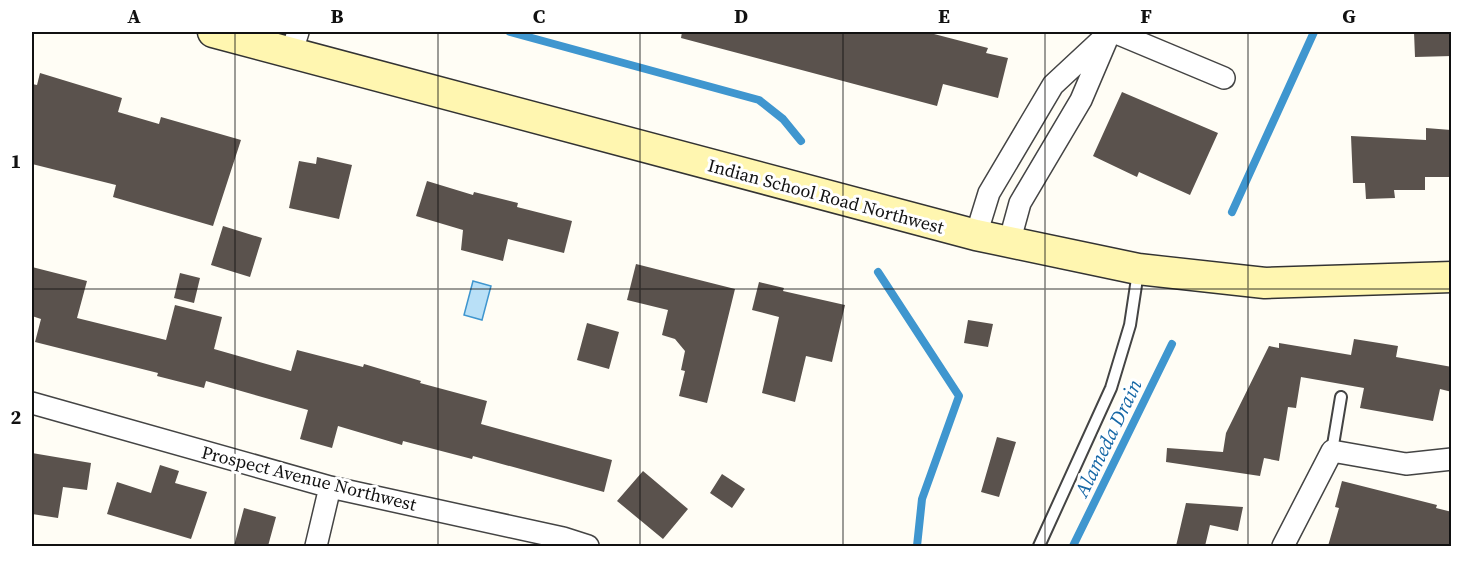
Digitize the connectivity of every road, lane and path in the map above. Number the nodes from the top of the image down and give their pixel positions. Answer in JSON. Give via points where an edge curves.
{"nodes":[{"id":1,"x":213,"y":32,"type":"edge"},
{"id":2,"x":1112,"y":32,"type":"edge"},
{"id":3,"x":295,"y":41,"type":"edge"},
{"id":4,"x":1224,"y":78,"type":"dead end"},
{"id":5,"x":976,"y":235,"type":"junction"},
{"id":6,"x":1009,"y":243,"type":"junction"},
{"id":7,"x":1145,"y":270,"type":"junction"},
{"id":8,"x":1452,"y":277,"type":"edge"},
{"id":9,"x":1341,"y":397,"type":"dead end"},
{"id":10,"x":32,"y":403,"type":"edge"},
{"id":11,"x":1332,"y":451,"type":"junction"},
{"id":12,"x":1452,"y":459,"type":"edge"},
{"id":13,"x":330,"y":487,"type":"junction"},
{"id":14,"x":316,"y":546,"type":"edge"},
{"id":15,"x":588,"y":546,"type":"edge"},
{"id":16,"x":1039,"y":546,"type":"edge"},
{"id":17,"x":1283,"y":546,"type":"edge"}],
"edges":[{"from":1,"to":3,"type":"main road","name":"Indian School Road Northwest"},
{"from":2,"to":4,"type":"street"},
{"from":2,"to":5,"type":"street","via":[[1053,85],[988,193]]},
{"from":2,"to":6,"type":"street","via":[[1081,100],[1020,203]]},
{"from":3,"to":5,"type":"main road","name":"Indian School Road Northwest"},
{"from":5,"to":6,"type":"main road","name":"Indian School Road Northwest"},
{"from":6,"to":7,"type":"main road","name":"Indian School Road Northwest"},
{"from":7,"to":8,"type":"main road","name":"Indian School Road Northwest","via":[[1265,284]]},
{"from":7,"to":16,"type":"lane","via":[[1111,388]]},
{"from":9,"to":11,"type":"lane"},
{"from":10,"to":13,"type":"street","name":"Prospect Avenue Northwest"},
{"from":11,"to":12,"type":"street","via":[[1406,464]]},
{"from":11,"to":17,"type":"street"},
{"from":13,"to":14,"type":"street"},
{"from":13,"to":15,"type":"street","name":"Prospect Avenue Northwest"}]}
